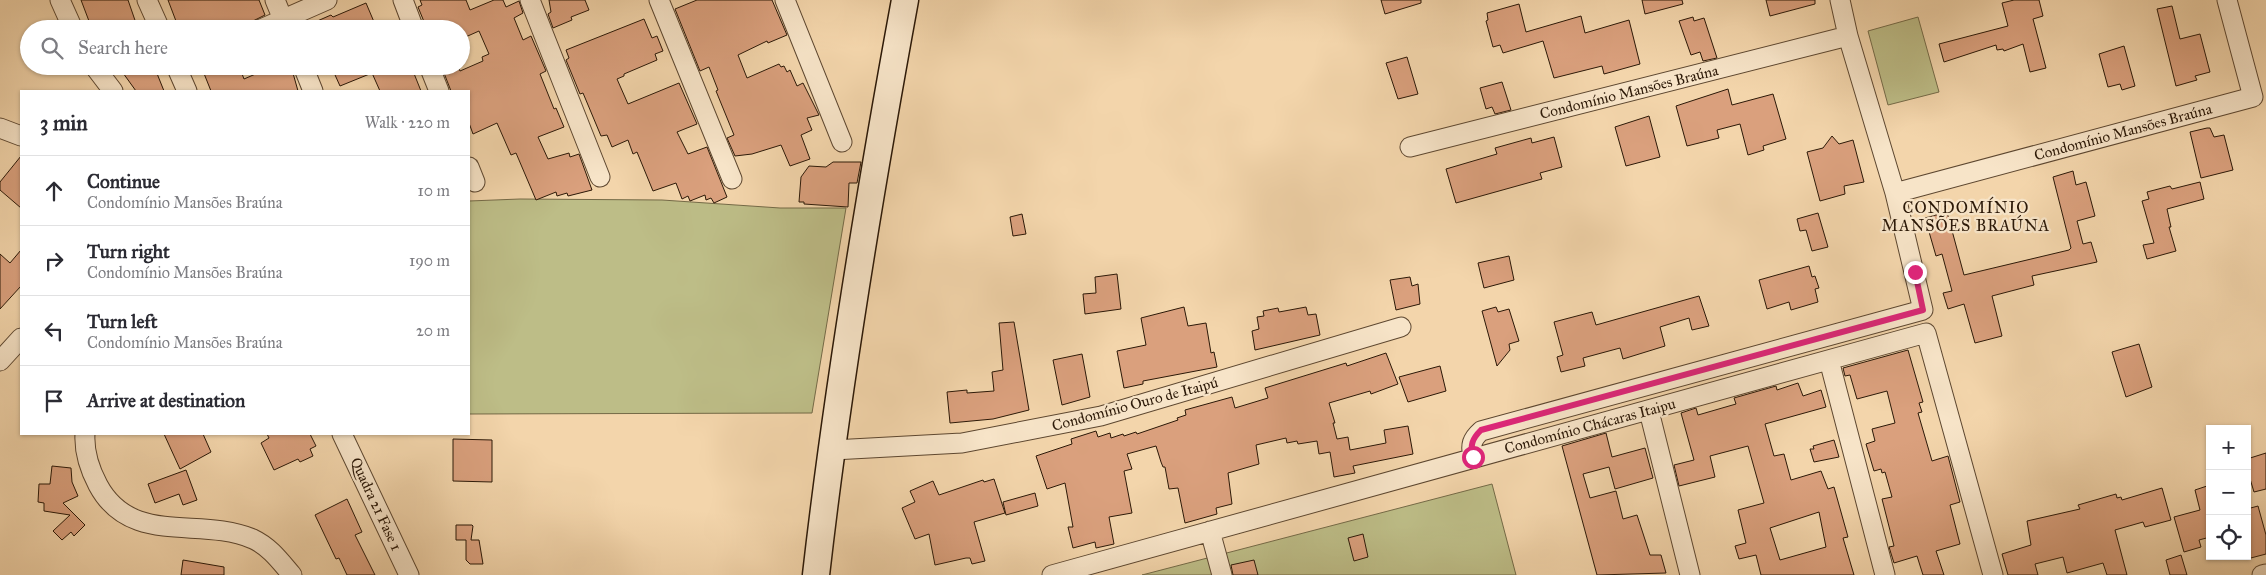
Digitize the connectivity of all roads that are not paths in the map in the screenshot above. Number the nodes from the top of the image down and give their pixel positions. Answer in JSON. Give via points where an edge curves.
{"nodes":[{"id":1,"x":60,"y":0,"type":"edge"},
{"id":2,"x":148,"y":0,"type":"edge"},
{"id":3,"x":275,"y":0,"type":"edge"},
{"id":4,"x":327,"y":0,"type":"edge"},
{"id":5,"x":403,"y":0,"type":"edge"},
{"id":6,"x":530,"y":0,"type":"edge"},
{"id":7,"x":659,"y":0,"type":"edge"},
{"id":8,"x":785,"y":0,"type":"edge"},
{"id":9,"x":905,"y":0,"type":"edge"},
{"id":10,"x":1840,"y":0,"type":"edge"},
{"id":11,"x":2227,"y":0,"type":"edge"},
{"id":12,"x":69,"y":20,"type":"edge"},
{"id":13,"x":156,"y":20,"type":"edge"},
{"id":14,"x":283,"y":20,"type":"edge"},
{"id":15,"x":292,"y":20,"type":"edge"},
{"id":16,"x":411,"y":20,"type":"edge"},
{"id":17,"x":1848,"y":36,"type":"junction"},
{"id":18,"x":101,"y":75,"type":"edge"},
{"id":19,"x":181,"y":75,"type":"edge"},
{"id":20,"x":307,"y":75,"type":"edge"},
{"id":21,"x":433,"y":75,"type":"edge"},
{"id":22,"x":112,"y":90,"type":"edge"},
{"id":23,"x":187,"y":90,"type":"edge"},
{"id":24,"x":313,"y":90,"type":"edge"},
{"id":25,"x":439,"y":90,"type":"edge"},
{"id":26,"x":0,"y":128,"type":"edge"},
{"id":27,"x":20,"y":136,"type":"edge"},
{"id":28,"x":842,"y":142,"type":"dead end"},
{"id":29,"x":1410,"y":147,"type":"dead end"},
{"id":30,"x":600,"y":176,"type":"dead end"},
{"id":31,"x":732,"y":179,"type":"dead end"},
{"id":32,"x":1895,"y":193,"type":"junction"},
{"id":33,"x":1401,"y":327,"type":"dead end"},
{"id":34,"x":20,"y":339,"type":"edge"},
{"id":35,"x":1829,"y":360,"type":"junction"},
{"id":36,"x":0,"y":361,"type":"edge"},
{"id":37,"x":1649,"y":411,"type":"junction"},
{"id":38,"x":85,"y":435,"type":"edge"},
{"id":39,"x":342,"y":435,"type":"edge"},
{"id":40,"x":832,"y":450,"type":"junction"},
{"id":41,"x":1473,"y":457,"type":"junction"},
{"id":42,"x":1210,"y":531,"type":"junction"},
{"id":43,"x":2266,"y":574,"type":"edge"},
{"id":44,"x":292,"y":575,"type":"edge"},
{"id":45,"x":410,"y":575,"type":"edge"},
{"id":46,"x":816,"y":575,"type":"edge"},
{"id":47,"x":1052,"y":575,"type":"edge"},
{"id":48,"x":1222,"y":575,"type":"edge"},
{"id":49,"x":1690,"y":575,"type":"edge"},
{"id":50,"x":1885,"y":575,"type":"edge"},
{"id":51,"x":1993,"y":575,"type":"edge"},
{"id":52,"x":2262,"y":575,"type":"edge"}],
"edges":[{"from":1,"to":12,"type":"street"},
{"from":2,"to":13,"type":"street"},
{"from":3,"to":14,"type":"street"},
{"from":4,"to":15,"type":"street"},
{"from":5,"to":16,"type":"street"},
{"from":6,"to":30,"type":"street"},
{"from":7,"to":31,"type":"street"},
{"from":8,"to":28,"type":"street"},
{"from":9,"to":40,"type":"street","via":[[868,209]]},
{"from":10,"to":17,"type":"street"},
{"from":11,"to":32,"type":"street","name":"Condomínio Mansões Braúna","via":[[2254,97]]},
{"from":17,"to":29,"type":"street","name":"Condomínio Mansões Braúna"},
{"from":17,"to":32,"type":"street"},
{"from":18,"to":22,"type":"street"},
{"from":19,"to":23,"type":"street"},
{"from":20,"to":24,"type":"street"},
{"from":21,"to":25,"type":"street"},
{"from":26,"to":27,"type":"street"},
{"from":32,"to":41,"type":"street","via":[[1923,310],[1481,430],[1470,447]]},
{"from":33,"to":40,"type":"street","name":"Condomínio Ouro de Itaipú","via":[[1101,416],[962,443]]},
{"from":34,"to":36,"type":"street"},
{"from":35,"to":37,"type":"street","name":"Condomínio Chácaras Itaipu"},
{"from":35,"to":50,"type":"street"},
{"from":35,"to":51,"type":"street","name":"Condomínio Chácaras Itaipu","via":[[1926,333]]},
{"from":37,"to":41,"type":"street","name":"Condomínio Chácaras Itaipu"},
{"from":37,"to":49,"type":"street"},
{"from":38,"to":44,"type":"street","via":[[93,475],[114,508],[143,523],[226,531],[252,539],[267,546]]},
{"from":39,"to":45,"type":"street","name":"Quadra 21 Fase 1"},
{"from":40,"to":46,"type":"street"},
{"from":41,"to":42,"type":"street","name":"Condomínio Chácaras Itaipu"},
{"from":42,"to":47,"type":"street","name":"Condomínio Chácaras Itaipu"},
{"from":42,"to":48,"type":"street"},
{"from":43,"to":52,"type":"street"}]}
